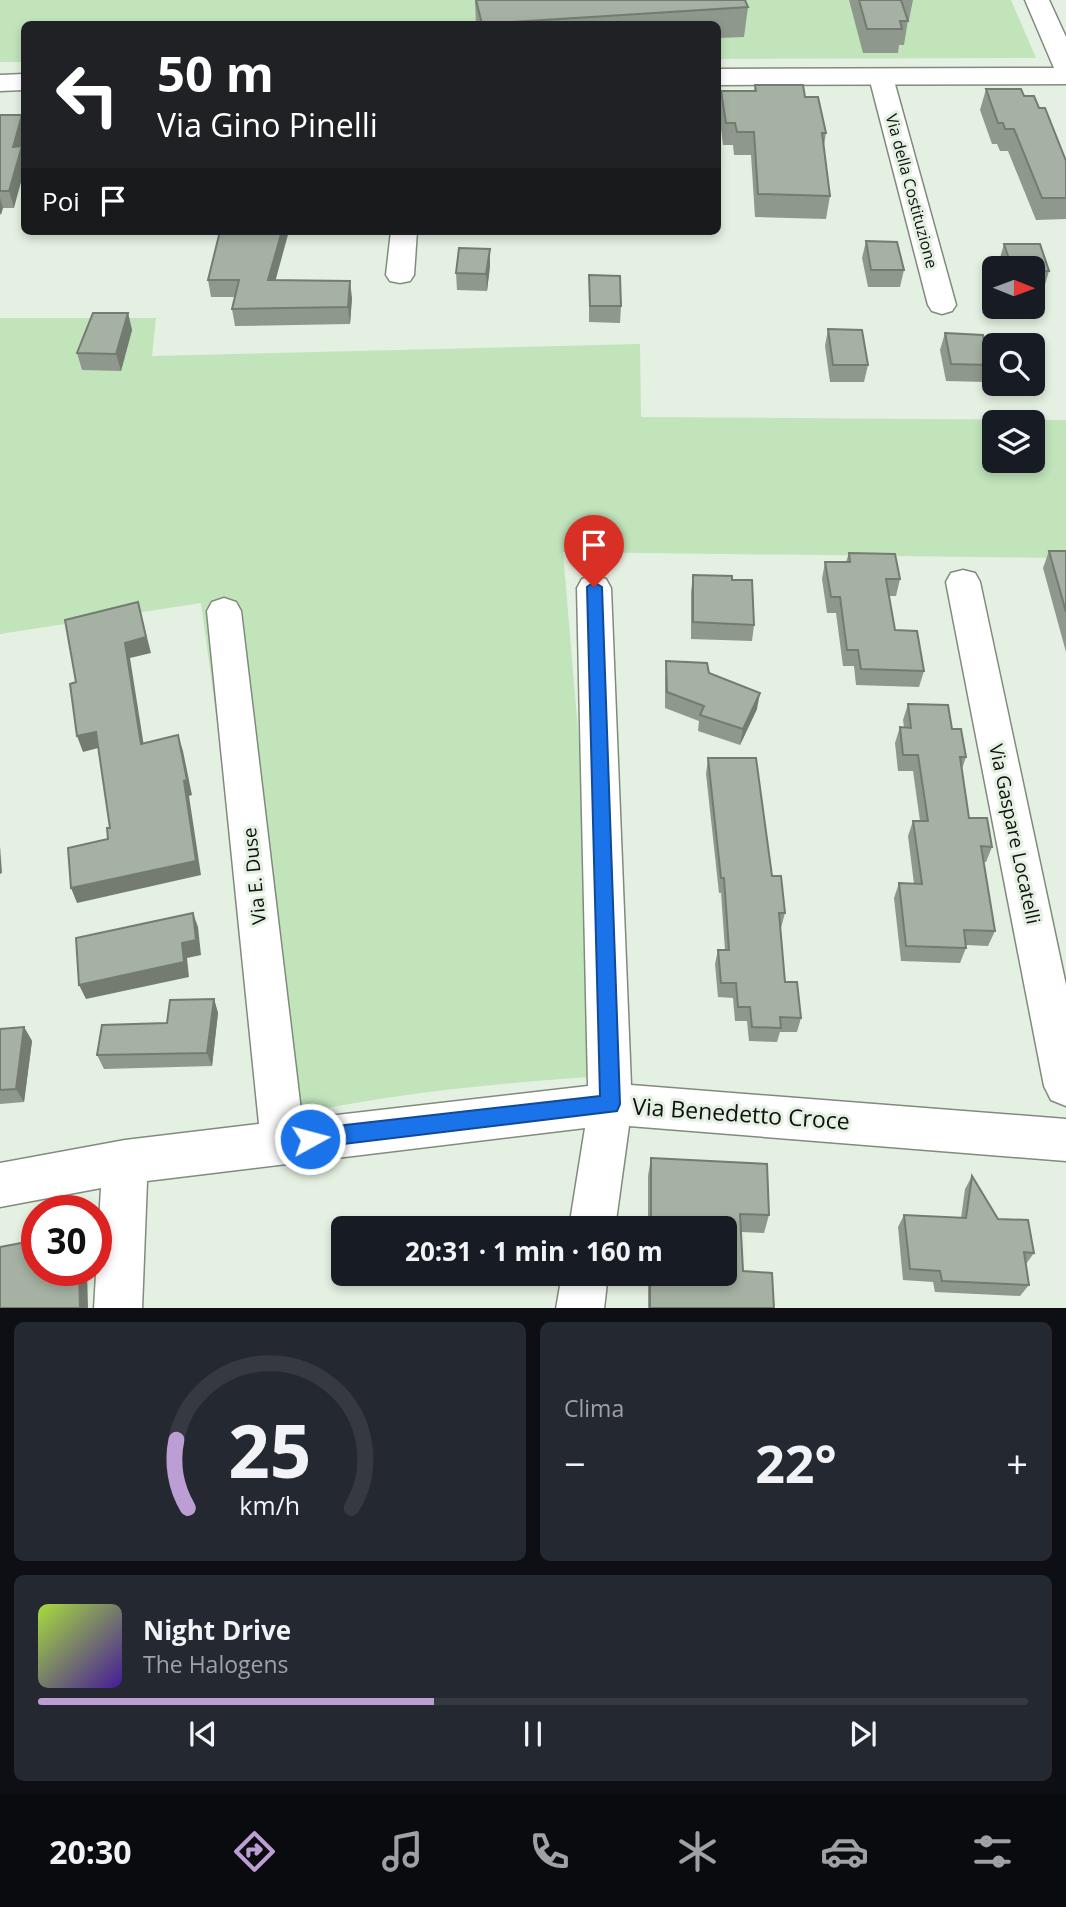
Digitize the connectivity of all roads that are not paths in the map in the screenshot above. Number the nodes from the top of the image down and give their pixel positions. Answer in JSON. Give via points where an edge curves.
{"nodes":[{"id":1,"x":1037,"y":0,"type":"edge"},
{"id":2,"x":1066,"y":66,"type":"edge"},
{"id":3,"x":1066,"y":76,"type":"edge"},
{"id":4,"x":721,"y":77,"type":"edge"},
{"id":5,"x":881,"y":77,"type":"junction"},
{"id":6,"x":21,"y":82,"type":"edge"},
{"id":7,"x":0,"y":83,"type":"edge"},
{"id":8,"x":404,"y":235,"type":"edge"},
{"id":9,"x":400,"y":275,"type":"dead end"},
{"id":10,"x":942,"y":305,"type":"dead end"},
{"id":11,"x":963,"y":582,"type":"dead end"},
{"id":12,"x":594,"y":587,"type":"dead end"},
{"id":13,"x":224,"y":611,"type":"dead end"},
{"id":14,"x":1066,"y":1086,"type":"edge"},
{"id":15,"x":610,"y":1104,"type":"junction"},
{"id":16,"x":283,"y":1142,"type":"junction"},
{"id":17,"x":1065,"y":1146,"type":"edge"},
{"id":18,"x":125,"y":1162,"type":"junction"},
{"id":19,"x":0,"y":1185,"type":"edge"},
{"id":20,"x":594,"y":1216,"type":"edge"},
{"id":21,"x":583,"y":1286,"type":"edge"},
{"id":22,"x":118,"y":1308,"type":"edge"},
{"id":23,"x":580,"y":1308,"type":"edge"}],
"edges":[{"from":1,"to":2,"type":"street"},
{"from":3,"to":5,"type":"street"},
{"from":4,"to":5,"type":"street"},
{"from":5,"to":10,"type":"street","name":"Via della Costituzione"},
{"from":6,"to":7,"type":"street"},
{"from":8,"to":9,"type":"street"},
{"from":11,"to":14,"type":"street","name":"Via Gaspare Locatelli"},
{"from":12,"to":15,"type":"street"},
{"from":13,"to":16,"type":"street","name":"Via E. Duse"},
{"from":15,"to":16,"type":"street","name":"Via Benedetto Croce"},
{"from":15,"to":17,"type":"street","name":"Via Benedetto Croce"},
{"from":15,"to":20,"type":"street"},
{"from":16,"to":18,"type":"street","name":"Via Benedetto Croce"},
{"from":18,"to":19,"type":"street","name":"Via Benedetto Croce"},
{"from":18,"to":22,"type":"street"},
{"from":21,"to":23,"type":"street"}]}
